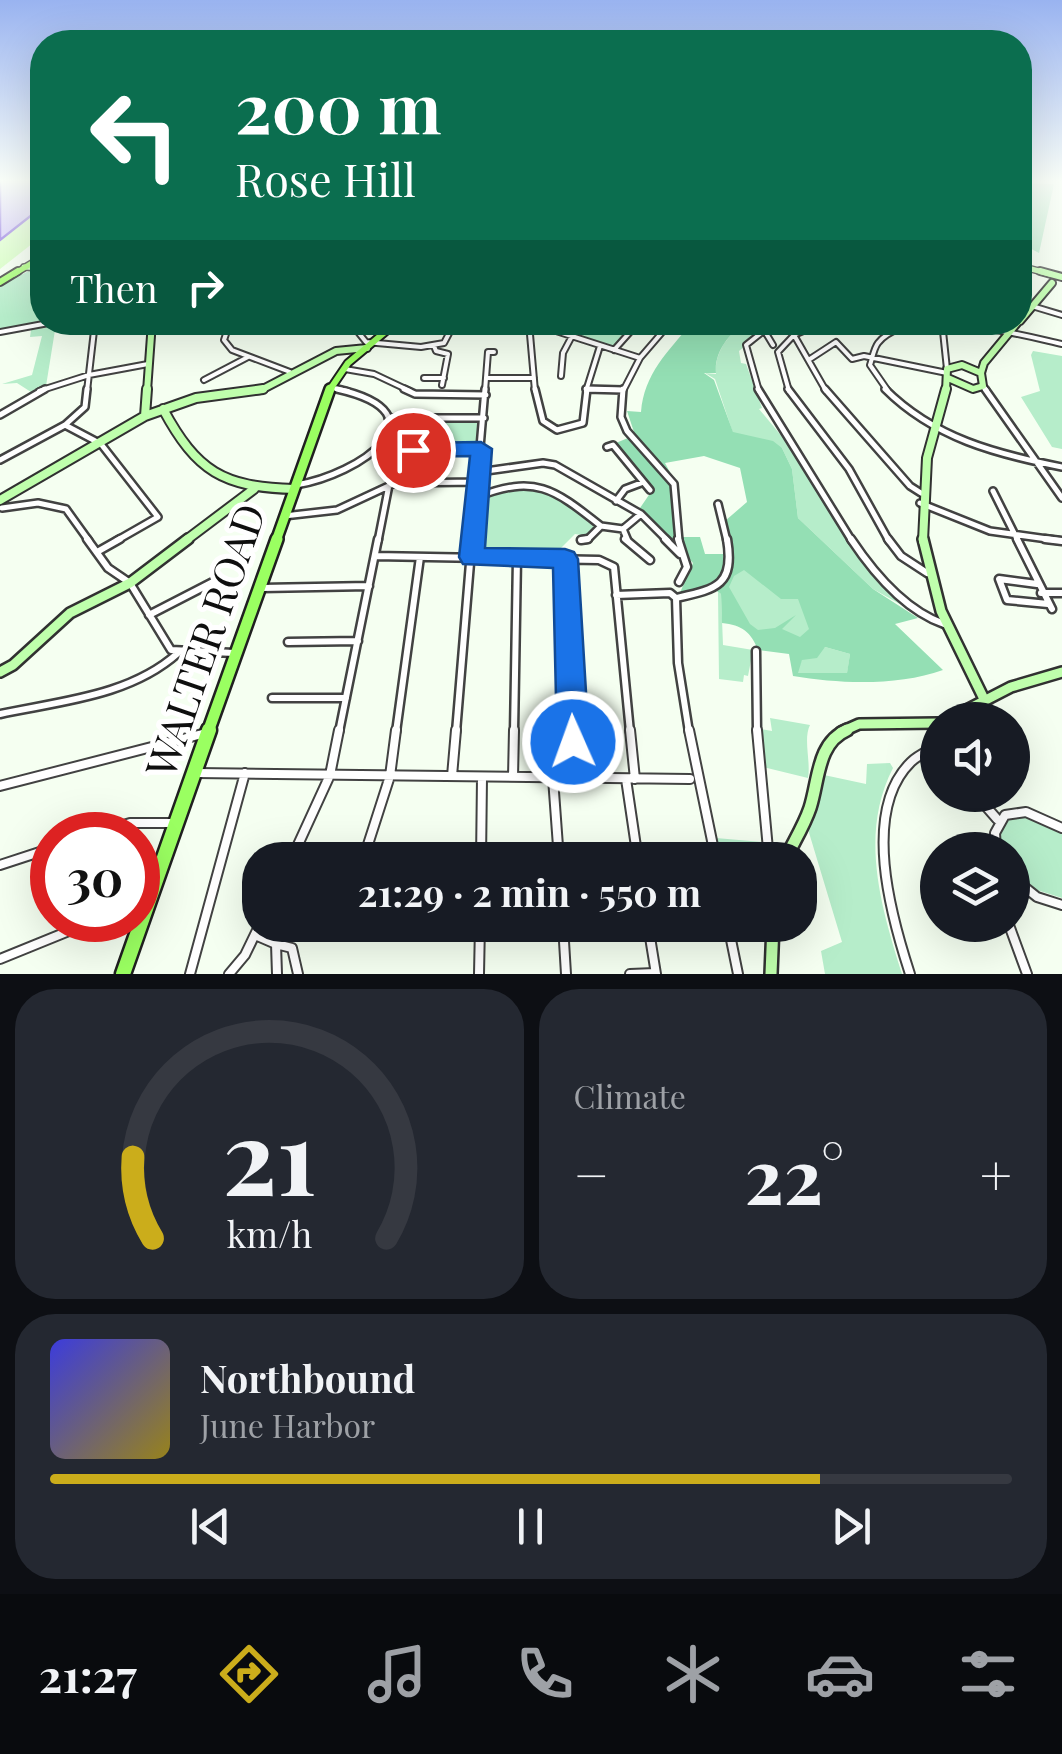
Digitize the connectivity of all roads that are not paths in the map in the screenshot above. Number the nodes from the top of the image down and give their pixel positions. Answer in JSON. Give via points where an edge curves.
{"nodes":[{"id":1,"x":30,"y":263,"type":"edge"},
{"id":2,"x":30,"y":263,"type":"edge"},
{"id":3,"x":24,"y":267,"type":"junction"},
{"id":4,"x":30,"y":267,"type":"edge"},
{"id":5,"x":1061,"y":267,"type":"edge"},
{"id":6,"x":1032,"y":271,"type":"edge"},
{"id":7,"x":0,"y":279,"type":"edge"},
{"id":8,"x":1050,"y":279,"type":"junction"},
{"id":9,"x":1060,"y":279,"type":"edge"},
{"id":10,"x":1032,"y":306,"type":"joint"},
{"id":11,"x":1062,"y":315,"type":"edge"},
{"id":12,"x":30,"y":326,"type":"edge"},
{"id":13,"x":0,"y":332,"type":"edge"},
{"id":14,"x":94,"y":335,"type":"edge"},
{"id":15,"x":152,"y":335,"type":"edge"},
{"id":16,"x":224,"y":335,"type":"edge"},
{"id":17,"x":360,"y":335,"type":"edge"},
{"id":18,"x":383,"y":335,"type":"edge"},
{"id":19,"x":450,"y":335,"type":"edge"},
{"id":20,"x":529,"y":335,"type":"edge"},
{"id":21,"x":569,"y":335,"type":"edge"},
{"id":22,"x":627,"y":335,"type":"edge"},
{"id":23,"x":660,"y":335,"type":"edge"},
{"id":24,"x":758,"y":335,"type":"edge"},
{"id":25,"x":767,"y":335,"type":"edge"},
{"id":26,"x":794,"y":335,"type":"joint"},
{"id":27,"x":891,"y":335,"type":"edge"},
{"id":28,"x":943,"y":335,"type":"edge"},
{"id":29,"x":1007,"y":335,"type":"edge"},
{"id":30,"x":1013,"y":335,"type":"edge"},
{"id":31,"x":572,"y":336,"type":"junction"},
{"id":32,"x":1062,"y":344,"type":"edge"},
{"id":33,"x":773,"y":345,"type":"dead end"},
{"id":34,"x":370,"y":346,"type":"junction"},
{"id":35,"x":600,"y":346,"type":"junction"},
{"id":36,"x":434,"y":350,"type":"junction"},
{"id":37,"x":614,"y":350,"type":"junction"},
{"id":38,"x":494,"y":352,"type":"dead end"},
{"id":39,"x":945,"y":356,"type":"junction"},
{"id":40,"x":248,"y":357,"type":"junction"},
{"id":41,"x":870,"y":357,"type":"junction"},
{"id":42,"x":640,"y":358,"type":"junction"},
{"id":43,"x":810,"y":358,"type":"junction"},
{"id":44,"x":984,"y":363,"type":"junction"},
{"id":45,"x":152,"y":364,"type":"junction"},
{"id":46,"x":960,"y":364,"type":"junction"},
{"id":47,"x":970,"y":366,"type":"junction"},
{"id":48,"x":342,"y":369,"type":"junction"},
{"id":49,"x":290,"y":372,"type":"junction"},
{"id":50,"x":91,"y":373,"type":"junction"},
{"id":51,"x":947,"y":373,"type":"junction"},
{"id":52,"x":981,"y":373,"type":"junction"},
{"id":53,"x":561,"y":376,"type":"dead end"},
{"id":54,"x":424,"y":378,"type":"dead end"},
{"id":55,"x":488,"y":378,"type":"junction"},
{"id":56,"x":534,"y":378,"type":"junction"},
{"id":57,"x":204,"y":380,"type":"dead end"},
{"id":58,"x":983,"y":386,"type":"junction"},
{"id":59,"x":330,"y":388,"type":"junction"},
{"id":60,"x":586,"y":388,"type":"junction"},
{"id":61,"x":965,"y":388,"type":"junction"},
{"id":62,"x":624,"y":390,"type":"junction"},
{"id":63,"x":948,"y":393,"type":"junction"},
{"id":64,"x":486,"y":395,"type":"junction"},
{"id":65,"x":163,"y":409,"type":"junction"},
{"id":66,"x":0,"y":415,"type":"edge"},
{"id":67,"x":145,"y":416,"type":"junction"},
{"id":68,"x":388,"y":418,"type":"junction"},
{"id":69,"x":484,"y":418,"type":"junction"},
{"id":70,"x":65,"y":424,"type":"junction"},
{"id":71,"x":934,"y":427,"type":"junction"},
{"id":72,"x":98,"y":443,"type":"junction"},
{"id":73,"x":607,"y":447,"type":"dead end"},
{"id":74,"x":481,"y":449,"type":"junction"},
{"id":75,"x":378,"y":450,"type":"junction"},
{"id":76,"x":0,"y":460,"type":"edge"},
{"id":77,"x":1035,"y":462,"type":"junction"},
{"id":78,"x":1062,"y":467,"type":"edge"},
{"id":79,"x":479,"y":472,"type":"junction"},
{"id":80,"x":478,"y":482,"type":"junction"},
{"id":81,"x":642,"y":482,"type":"junction"},
{"id":82,"x":390,"y":485,"type":"junction"},
{"id":83,"x":295,"y":487,"type":"junction"},
{"id":84,"x":254,"y":489,"type":"junction"},
{"id":85,"x":650,"y":490,"type":"dead end"},
{"id":86,"x":993,"y":491,"type":"dead end"},
{"id":87,"x":477,"y":497,"type":"junction"},
{"id":88,"x":921,"y":498,"type":"junction"},
{"id":89,"x":1062,"y":498,"type":"edge"},
{"id":90,"x":616,"y":500,"type":"junction"},
{"id":91,"x":1,"y":504,"type":"edge"},
{"id":92,"x":718,"y":504,"type":"dead end"},
{"id":93,"x":641,"y":514,"type":"junction"},
{"id":94,"x":284,"y":516,"type":"junction"},
{"id":95,"x":601,"y":526,"type":"junction"},
{"id":96,"x":623,"y":530,"type":"junction"},
{"id":97,"x":1014,"y":536,"type":"junction"},
{"id":98,"x":581,"y":540,"type":"dead end"},
{"id":99,"x":1062,"y":540,"type":"edge"},
{"id":100,"x":97,"y":552,"type":"junction"},
{"id":101,"x":680,"y":554,"type":"junction"},
{"id":102,"x":375,"y":556,"type":"junction"},
{"id":103,"x":420,"y":557,"type":"junction"},
{"id":104,"x":472,"y":557,"type":"junction"},
{"id":105,"x":517,"y":558,"type":"junction"},
{"id":106,"x":565,"y":559,"type":"junction"},
{"id":107,"x":644,"y":560,"type":"dead end"},
{"id":108,"x":928,"y":574,"type":"junction"},
{"id":109,"x":215,"y":581,"type":"dead end"},
{"id":110,"x":679,"y":582,"type":"dead end"},
{"id":111,"x":130,"y":583,"type":"junction"},
{"id":112,"x":1036,"y":584,"type":"junction"},
{"id":113,"x":369,"y":586,"type":"junction"},
{"id":114,"x":259,"y":588,"type":"junction"},
{"id":115,"x":1042,"y":593,"type":"junction"},
{"id":116,"x":1062,"y":593,"type":"edge"},
{"id":117,"x":616,"y":595,"type":"junction"},
{"id":118,"x":675,"y":596,"type":"junction"},
{"id":119,"x":149,"y":615,"type":"junction"},
{"id":120,"x":944,"y":624,"type":"junction"},
{"id":121,"x":358,"y":640,"type":"junction"},
{"id":122,"x":288,"y":642,"type":"dead end"},
{"id":123,"x":756,"y":651,"type":"dead end"},
{"id":124,"x":236,"y":652,"type":"junction"},
{"id":125,"x":178,"y":653,"type":"junction"},
{"id":126,"x":0,"y":672,"type":"edge"},
{"id":127,"x":1062,"y":672,"type":"edge"},
{"id":128,"x":272,"y":698,"type":"dead end"},
{"id":129,"x":346,"y":698,"type":"junction"},
{"id":130,"x":984,"y":700,"type":"junction"},
{"id":131,"x":980,"y":702,"type":"edge"},
{"id":132,"x":0,"y":714,"type":"edge"},
{"id":133,"x":920,"y":723,"type":"edge"},
{"id":134,"x":208,"y":732,"type":"junction"},
{"id":135,"x":920,"y":754,"type":"edge"},
{"id":136,"x":194,"y":773,"type":"junction"},
{"id":137,"x":245,"y":773,"type":"junction"},
{"id":138,"x":330,"y":774,"type":"junction"},
{"id":139,"x":390,"y":776,"type":"junction"},
{"id":140,"x":452,"y":776,"type":"junction"},
{"id":141,"x":482,"y":777,"type":"junction"},
{"id":142,"x":514,"y":777,"type":"junction"},
{"id":143,"x":553,"y":778,"type":"junction"},
{"id":144,"x":574,"y":778,"type":"junction"},
{"id":145,"x":630,"y":779,"type":"junction"},
{"id":146,"x":690,"y":780,"type":"dead end"},
{"id":147,"x":0,"y":786,"type":"edge"},
{"id":148,"x":991,"y":812,"type":"edge"},
{"id":149,"x":998,"y":820,"type":"junction"},
{"id":150,"x":160,"y":822,"type":"edge"},
{"id":151,"x":176,"y":822,"type":"junction"},
{"id":152,"x":1062,"y":828,"type":"edge"},
{"id":153,"x":993,"y":832,"type":"edge"},
{"id":154,"x":299,"y":842,"type":"edge"},
{"id":155,"x":369,"y":842,"type":"edge"},
{"id":156,"x":481,"y":842,"type":"edge"},
{"id":157,"x":557,"y":842,"type":"edge"},
{"id":158,"x":636,"y":842,"type":"edge"},
{"id":159,"x":713,"y":842,"type":"edge"},
{"id":160,"x":766,"y":842,"type":"edge"},
{"id":161,"x":793,"y":842,"type":"edge"},
{"id":162,"x":30,"y":855,"type":"edge"},
{"id":163,"x":160,"y":861,"type":"edge"},
{"id":164,"x":0,"y":865,"type":"edge"},
{"id":165,"x":1030,"y":892,"type":"edge"},
{"id":166,"x":1062,"y":905,"type":"edge"},
{"id":167,"x":42,"y":942,"type":"edge"},
{"id":168,"x":132,"y":942,"type":"edge"},
{"id":169,"x":250,"y":942,"type":"edge"},
{"id":170,"x":271,"y":942,"type":"edge"},
{"id":171,"x":480,"y":942,"type":"edge"},
{"id":172,"x":564,"y":942,"type":"edge"},
{"id":173,"x":651,"y":942,"type":"edge"},
{"id":174,"x":731,"y":942,"type":"edge"},
{"id":175,"x":772,"y":942,"type":"edge"},
{"id":176,"x":1015,"y":942,"type":"edge"},
{"id":177,"x":276,"y":944,"type":"junction"},
{"id":178,"x":0,"y":959,"type":"edge"},
{"id":179,"x":656,"y":973,"type":"edge"},
{"id":180,"x":123,"y":974,"type":"edge"},
{"id":181,"x":190,"y":974,"type":"edge"},
{"id":182,"x":229,"y":974,"type":"edge"},
{"id":183,"x":277,"y":974,"type":"edge"},
{"id":184,"x":298,"y":974,"type":"edge"},
{"id":185,"x":479,"y":974,"type":"edge"},
{"id":186,"x":566,"y":974,"type":"edge"},
{"id":187,"x":630,"y":974,"type":"edge"},
{"id":188,"x":738,"y":974,"type":"edge"},
{"id":189,"x":771,"y":974,"type":"edge"},
{"id":190,"x":910,"y":974,"type":"edge"},
{"id":191,"x":1027,"y":974,"type":"edge"}],
"edges":[{"from":1,"to":3,"type":"main road"},
{"from":2,"to":7,"type":"main road"},
{"from":3,"to":4,"type":"street"},
{"from":3,"to":7,"type":"main road"},
{"from":5,"to":9,"type":"street"},
{"from":6,"to":8,"type":"street"},
{"from":8,"to":9,"type":"street"},
{"from":8,"to":10,"type":"street"},
{"from":10,"to":11,"type":"street"},
{"from":12,"to":13,"type":"street"},
{"from":14,"to":50,"type":"street"},
{"from":15,"to":45,"type":"street"},
{"from":16,"to":40,"type":"street","via":[[226,345]]},
{"from":17,"to":34,"type":"street"},
{"from":18,"to":34,"type":"main road","name":"WALTER ROAD"},
{"from":19,"to":36,"type":"street"},
{"from":20,"to":56,"type":"street"},
{"from":21,"to":31,"type":"street"},
{"from":22,"to":37,"type":"street"},
{"from":23,"to":42,"type":"street"},
{"from":24,"to":120,"type":"street","via":[[746,345],[764,408],[867,565],[924,616]]},
{"from":25,"to":33,"type":"street"},
{"from":26,"to":43,"type":"street"},
{"from":26,"to":108,"type":"street","via":[[777,354],[794,399],[848,468],[889,539]]},
{"from":27,"to":41,"type":"street"},
{"from":28,"to":39,"type":"street"},
{"from":29,"to":44,"type":"street"},
{"from":30,"to":32,"type":"street"},
{"from":31,"to":35,"type":"street"},
{"from":31,"to":53,"type":"street"},
{"from":34,"to":36,"type":"street"},
{"from":34,"to":48,"type":"main road","name":"WALTER ROAD"},
{"from":34,"to":49,"type":"street"},
{"from":35,"to":37,"type":"street"},
{"from":35,"to":60,"type":"street"},
{"from":36,"to":54,"type":"street","via":[[448,354],[443,381]]},
{"from":37,"to":42,"type":"street"},
{"from":38,"to":55,"type":"street","via":[[488,352]]},
{"from":39,"to":46,"type":"street"},
{"from":39,"to":51,"type":"street"},
{"from":40,"to":49,"type":"street"},
{"from":40,"to":57,"type":"street"},
{"from":41,"to":43,"type":"street","via":[[852,359],[834,342]]},
{"from":41,"to":51,"type":"street"},
{"from":41,"to":71,"type":"street","via":[[887,392]]},
{"from":42,"to":62,"type":"street"},
{"from":43,"to":88,"type":"street","via":[[830,398]]},
{"from":44,"to":47,"type":"street"},
{"from":44,"to":52,"type":"street"},
{"from":45,"to":50,"type":"street"},
{"from":45,"to":67,"type":"street"},
{"from":46,"to":47,"type":"street"},
{"from":46,"to":51,"type":"street"},
{"from":47,"to":52,"type":"street"},
{"from":48,"to":59,"type":"main road","name":"WALTER ROAD"},
{"from":48,"to":64,"type":"street","via":[[374,374],[415,394]]},
{"from":49,"to":65,"type":"street","via":[[251,394],[196,398]]},
{"from":50,"to":66,"type":"street","via":[[33,393]]},
{"from":50,"to":70,"type":"street","via":[[85,407]]},
{"from":51,"to":61,"type":"street"},
{"from":51,"to":63,"type":"street"},
{"from":52,"to":58,"type":"street"},
{"from":55,"to":56,"type":"street"},
{"from":55,"to":64,"type":"street"},
{"from":56,"to":60,"type":"street","via":[[534,405],[549,428],[583,423]]},
{"from":58,"to":61,"type":"street"},
{"from":58,"to":77,"type":"street"},
{"from":59,"to":68,"type":"street","via":[[369,397]]},
{"from":59,"to":83,"type":"main road","name":"WALTER ROAD"},
{"from":60,"to":62,"type":"street"},
{"from":61,"to":63,"type":"street"},
{"from":62,"to":101,"type":"street","via":[[625,428],[674,484]]},
{"from":63,"to":71,"type":"street"},
{"from":64,"to":69,"type":"street"},
{"from":65,"to":67,"type":"street"},
{"from":65,"to":84,"type":"street","via":[[196,463]]},
{"from":67,"to":72,"type":"street"},
{"from":68,"to":69,"type":"street"},
{"from":68,"to":75,"type":"street","via":[[389,432]]},
{"from":69,"to":74,"type":"street"},
{"from":70,"to":72,"type":"street"},
{"from":70,"to":76,"type":"street"},
{"from":71,"to":77,"type":"street"},
{"from":71,"to":88,"type":"street"},
{"from":72,"to":91,"type":"street"},
{"from":72,"to":100,"type":"street","via":[[158,519]]},
{"from":73,"to":81,"type":"street","via":[[614,444]]},
{"from":74,"to":75,"type":"street"},
{"from":74,"to":79,"type":"street"},
{"from":75,"to":83,"type":"street","via":[[351,472]]},
{"from":77,"to":78,"type":"street"},
{"from":77,"to":89,"type":"street"},
{"from":79,"to":80,"type":"street"},
{"from":79,"to":90,"type":"street","via":[[554,465]]},
{"from":80,"to":82,"type":"street"},
{"from":80,"to":87,"type":"street"},
{"from":81,"to":85,"type":"street"},
{"from":81,"to":90,"type":"street"},
{"from":82,"to":94,"type":"street","via":[[336,510]]},
{"from":82,"to":102,"type":"street"},
{"from":83,"to":84,"type":"street"},
{"from":83,"to":94,"type":"main road","name":"WALTER ROAD"},
{"from":84,"to":111,"type":"street"},
{"from":86,"to":97,"type":"street"},
{"from":87,"to":95,"type":"street","via":[[537,482]]},
{"from":87,"to":104,"type":"street"},
{"from":88,"to":97,"type":"street","via":[[970,525]]},
{"from":88,"to":108,"type":"street"},
{"from":90,"to":93,"type":"street"},
{"from":91,"to":100,"type":"street","via":[[66,509]]},
{"from":92,"to":118,"type":"street","via":[[730,556],[722,582]]},
{"from":93,"to":96,"type":"street"},
{"from":93,"to":101,"type":"street"},
{"from":94,"to":114,"type":"main road","name":"WALTER ROAD"},
{"from":95,"to":96,"type":"street"},
{"from":95,"to":98,"type":"street"},
{"from":96,"to":107,"type":"street"},
{"from":97,"to":99,"type":"street"},
{"from":97,"to":112,"type":"street"},
{"from":100,"to":111,"type":"street"},
{"from":101,"to":110,"type":"street","via":[[687,567]]},
{"from":102,"to":103,"type":"street"},
{"from":102,"to":113,"type":"street"},
{"from":103,"to":104,"type":"street"},
{"from":103,"to":139,"type":"street"},
{"from":104,"to":105,"type":"street"},
{"from":104,"to":140,"type":"street"},
{"from":105,"to":106,"type":"street"},
{"from":105,"to":142,"type":"street"},
{"from":106,"to":117,"type":"street","via":[[614,567]]},
{"from":106,"to":144,"type":"street"},
{"from":108,"to":120,"type":"street"},
{"from":109,"to":119,"type":"street"},
{"from":111,"to":119,"type":"street"},
{"from":111,"to":126,"type":"street","via":[[70,613]]},
{"from":112,"to":115,"type":"street"},
{"from":112,"to":115,"type":"street","via":[[999,580],[1008,600],[1050,606]]},
{"from":113,"to":114,"type":"street"},
{"from":113,"to":121,"type":"street"},
{"from":114,"to":124,"type":"main road","name":"WALTER ROAD"},
{"from":115,"to":116,"type":"street"},
{"from":117,"to":118,"type":"street"},
{"from":117,"to":145,"type":"street"},
{"from":118,"to":159,"type":"street","via":[[682,681]]},
{"from":119,"to":125,"type":"street"},
{"from":120,"to":130,"type":"street"},
{"from":121,"to":122,"type":"street"},
{"from":121,"to":129,"type":"street"},
{"from":123,"to":160,"type":"street"},
{"from":124,"to":125,"type":"street"},
{"from":124,"to":134,"type":"main road","name":"WALTER ROAD"},
{"from":125,"to":132,"type":"street","via":[[136,682]]},
{"from":127,"to":130,"type":"street"},
{"from":128,"to":129,"type":"street"},
{"from":129,"to":138,"type":"street"},
{"from":130,"to":131,"type":"street"},
{"from":133,"to":161,"type":"street","via":[[859,724],[836,734]]},
{"from":134,"to":136,"type":"main road","name":"WALTER ROAD"},
{"from":134,"to":147,"type":"street"},
{"from":135,"to":190,"type":"street","via":[[888,801],[885,861]]},
{"from":136,"to":137,"type":"street"},
{"from":136,"to":151,"type":"main road","name":"WALTER ROAD"},
{"from":137,"to":138,"type":"street"},
{"from":137,"to":181,"type":"street"},
{"from":138,"to":139,"type":"street"},
{"from":138,"to":154,"type":"street"},
{"from":139,"to":140,"type":"street"},
{"from":139,"to":155,"type":"street"},
{"from":140,"to":141,"type":"street"},
{"from":141,"to":142,"type":"street"},
{"from":141,"to":156,"type":"street"},
{"from":142,"to":143,"type":"street"},
{"from":143,"to":144,"type":"street"},
{"from":143,"to":157,"type":"street"},
{"from":144,"to":145,"type":"street"},
{"from":145,"to":146,"type":"street"},
{"from":145,"to":158,"type":"street"},
{"from":148,"to":149,"type":"street"},
{"from":149,"to":152,"type":"street","via":[[1028,811]]},
{"from":149,"to":153,"type":"street"},
{"from":150,"to":151,"type":"street"},
{"from":151,"to":163,"type":"main road","name":"WALTER ROAD"},
{"from":162,"to":164,"type":"street"},
{"from":165,"to":166,"type":"street"},
{"from":167,"to":178,"type":"street"},
{"from":168,"to":180,"type":"main road","name":"WALTER ROAD"},
{"from":169,"to":182,"type":"street"},
{"from":170,"to":177,"type":"street"},
{"from":171,"to":185,"type":"street"},
{"from":172,"to":186,"type":"street"},
{"from":173,"to":179,"type":"street"},
{"from":174,"to":188,"type":"street"},
{"from":175,"to":189,"type":"street"},
{"from":176,"to":191,"type":"street"},
{"from":177,"to":183,"type":"street"},
{"from":177,"to":184,"type":"street","via":[[292,948]]},
{"from":179,"to":187,"type":"street"}]}
